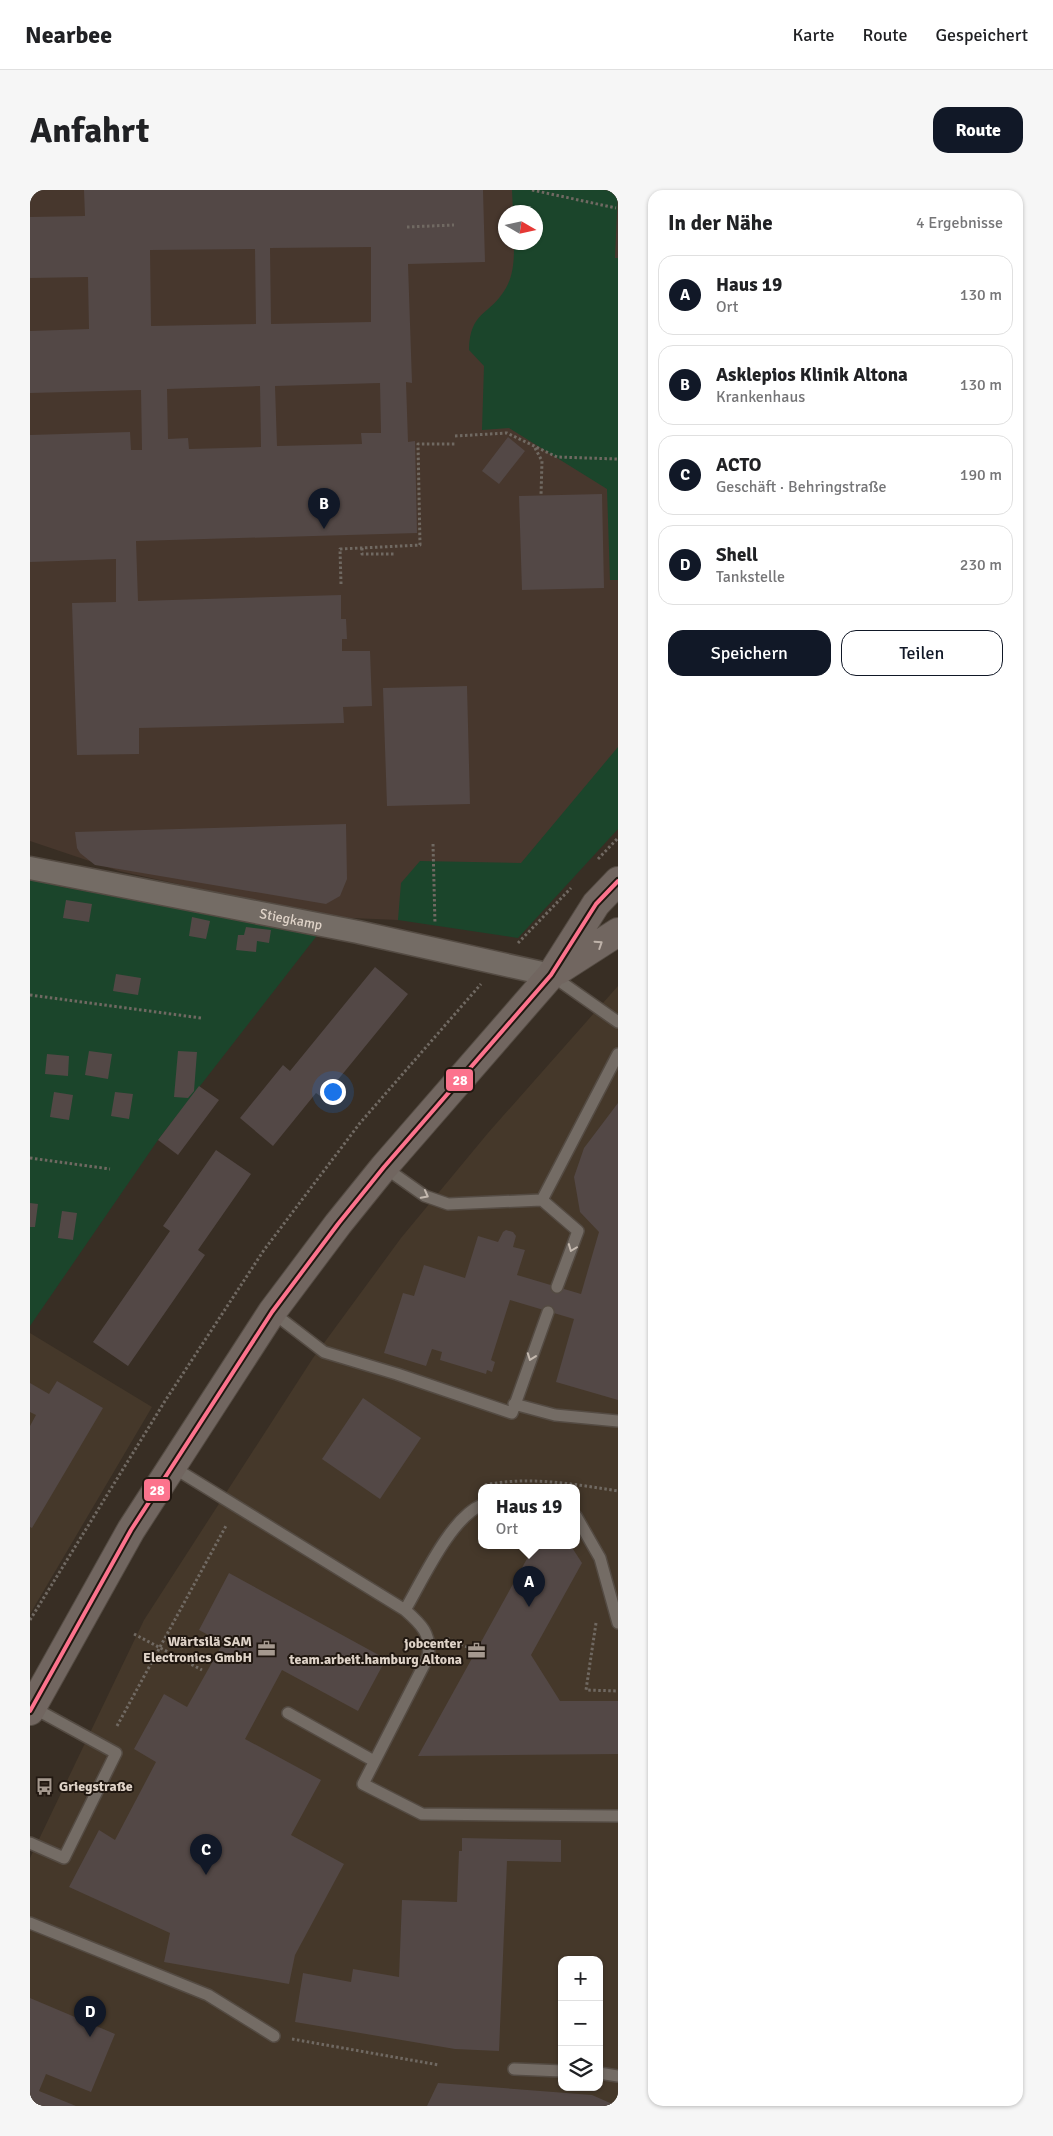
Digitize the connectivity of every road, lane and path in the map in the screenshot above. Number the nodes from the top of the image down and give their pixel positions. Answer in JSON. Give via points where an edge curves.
{"nodes":[{"id":1,"x":532,"y":190,"type":"edge"},
{"id":2,"x":616,"y":208,"type":"dead end"},
{"id":3,"x":454,"y":225,"type":"dead end"},
{"id":4,"x":407,"y":227,"type":"dead end"},
{"id":5,"x":455,"y":436,"type":"dead end"},
{"id":6,"x":456,"y":444,"type":"dead end"},
{"id":7,"x":535,"y":448,"type":"junction"},
{"id":8,"x":618,"y":459,"type":"edge"},
{"id":9,"x":541,"y":496,"type":"dead end"},
{"id":10,"x":362,"y":548,"type":"junction"},
{"id":11,"x":395,"y":554,"type":"dead end"},
{"id":12,"x":341,"y":584,"type":"dead end"},
{"id":13,"x":433,"y":844,"type":"dead end"},
{"id":14,"x":30,"y":868,"type":"edge"},
{"id":15,"x":618,"y":881,"type":"edge"},
{"id":16,"x":618,"y":932,"type":"edge"},
{"id":17,"x":435,"y":950,"type":"junction"},
{"id":18,"x":551,"y":974,"type":"junction"},
{"id":19,"x":30,"y":995,"type":"edge"},
{"id":20,"x":200,"y":1018,"type":"dead end"},
{"id":21,"x":618,"y":1022,"type":"edge"},
{"id":22,"x":618,"y":1054,"type":"edge"},
{"id":23,"x":30,"y":1158,"type":"edge"},
{"id":24,"x":384,"y":1167,"type":"junction"},
{"id":25,"x":110,"y":1169,"type":"dead end"},
{"id":26,"x":542,"y":1200,"type":"junction"},
{"id":27,"x":557,"y":1286,"type":"dead end"},
{"id":28,"x":272,"y":1312,"type":"junction"},
{"id":29,"x":548,"y":1312,"type":"dead end"},
{"id":30,"x":514,"y":1404,"type":"junction"},
{"id":31,"x":618,"y":1421,"type":"edge"},
{"id":32,"x":171,"y":1466,"type":"junction"},
{"id":33,"x":487,"y":1484,"type":"edge"},
{"id":34,"x":559,"y":1484,"type":"edge"},
{"id":35,"x":580,"y":1486,"type":"edge"},
{"id":36,"x":618,"y":1490,"type":"edge"},
{"id":37,"x":238,"y":1507,"type":"junction"},
{"id":38,"x":478,"y":1508,"type":"edge"},
{"id":39,"x":580,"y":1523,"type":"edge"},
{"id":40,"x":405,"y":1610,"type":"junction"},
{"id":41,"x":597,"y":1616,"type":"dead end"},
{"id":42,"x":618,"y":1623,"type":"edge"},
{"id":43,"x":134,"y":1634,"type":"dead end"},
{"id":44,"x":462,"y":1643,"type":"dead end"},
{"id":45,"x":159,"y":1647,"type":"junction"},
{"id":46,"x":476,"y":1651,"type":"dead end"},
{"id":47,"x":202,"y":1670,"type":"dead end"},
{"id":48,"x":618,"y":1690,"type":"edge"},
{"id":49,"x":31,"y":1709,"type":"edge"},
{"id":50,"x":288,"y":1712,"type":"dead end"},
{"id":51,"x":117,"y":1726,"type":"dead end"},
{"id":52,"x":374,"y":1761,"type":"junction"},
{"id":53,"x":618,"y":1816,"type":"edge"},
{"id":54,"x":30,"y":1843,"type":"edge"},
{"id":55,"x":30,"y":1923,"type":"edge"},
{"id":56,"x":274,"y":2036,"type":"joint"},
{"id":57,"x":439,"y":2065,"type":"dead end"},
{"id":58,"x":514,"y":2069,"type":"dead end"},
{"id":59,"x":558,"y":2071,"type":"edge"},
{"id":60,"x":603,"y":2074,"type":"edge"},
{"id":61,"x":618,"y":2076,"type":"edge"}],
"edges":[{"from":1,"to":2,"type":"path"},
{"from":3,"to":4,"type":"path"},
{"from":5,"to":7,"type":"path","via":[[507,434]]},
{"from":6,"to":10,"type":"path","via":[[418,444],[420,546]]},
{"from":7,"to":8,"type":"path","via":[[557,457]]},
{"from":7,"to":9,"type":"path","via":[[542,461]]},
{"from":10,"to":11,"type":"path","via":[[362,554]]},
{"from":10,"to":12,"type":"path","via":[[340,549]]},
{"from":13,"to":17,"type":"path"},
{"from":14,"to":17,"type":"street","name":"Stiegkamp"},
{"from":15,"to":18,"type":"main road","via":[[596,904]]},
{"from":18,"to":16,"type":"main road","one_way":true},
{"from":17,"to":18,"type":"street","name":"Stiegkamp"},
{"from":18,"to":21,"type":"lane"},
{"from":18,"to":24,"type":"main road"},
{"from":19,"to":20,"type":"path"},
{"from":22,"to":26,"type":"lane"},
{"from":23,"to":25,"type":"path"},
{"from":24,"to":26,"type":"lane","one_way":true,"via":[[425,1196],[448,1204]]},
{"from":24,"to":28,"type":"main road"},
{"from":26,"to":27,"type":"lane","one_way":true,"via":[[578,1231]]},
{"from":28,"to":30,"type":"lane","via":[[324,1352],[512,1413]]},
{"from":28,"to":32,"type":"main road"},
{"from":29,"to":30,"type":"lane","one_way":true},
{"from":30,"to":31,"type":"lane","via":[[555,1415]]},
{"from":32,"to":37,"type":"lane"},
{"from":32,"to":49,"type":"main road","via":[[131,1530]]},
{"from":33,"to":34,"type":"path","via":[[506,1480]]},
{"from":35,"to":36,"type":"path"},
{"from":37,"to":40,"type":"lane"},
{"from":37,"to":45,"type":"path"},
{"from":38,"to":40,"type":"lane","via":[[462,1518],[452,1530]]},
{"from":39,"to":42,"type":"lane","via":[[600,1558]]},
{"from":40,"to":52,"type":"lane","via":[[426,1630],[428,1656]]},
{"from":41,"to":48,"type":"path","via":[[586,1690]]},
{"from":43,"to":45,"type":"path"},
{"from":44,"to":46,"type":"path"},
{"from":45,"to":47,"type":"path"},
{"from":45,"to":51,"type":"path"},
{"from":49,"to":54,"type":"lane","via":[[116,1753],[64,1858]]},
{"from":50,"to":52,"type":"lane"},
{"from":52,"to":53,"type":"lane","via":[[363,1784],[422,1814]]},
{"from":55,"to":56,"type":"lane","via":[[208,1995]]},
{"from":56,"to":57,"type":"path"},
{"from":58,"to":59,"type":"lane"},
{"from":60,"to":61,"type":"lane"}]}
